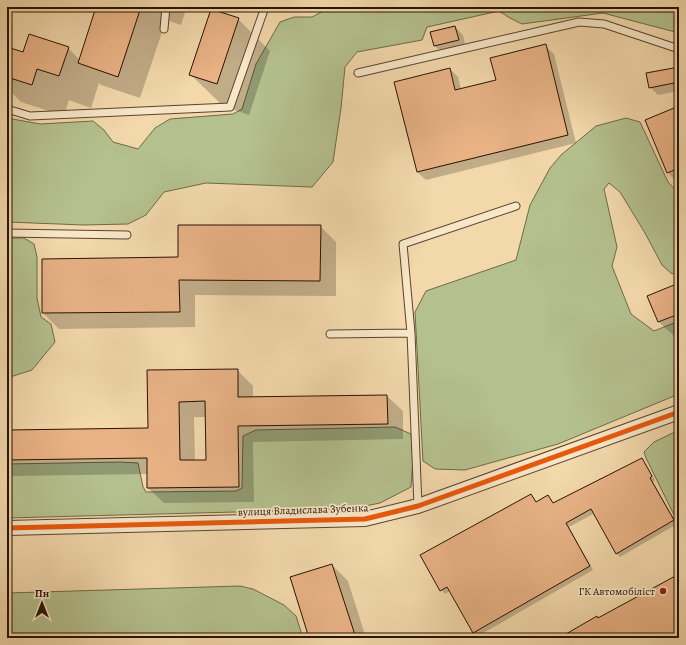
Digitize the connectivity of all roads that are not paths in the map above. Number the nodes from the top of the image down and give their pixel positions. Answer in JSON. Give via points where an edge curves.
{"nodes":[{"id":1,"x":166,"y":7,"type":"edge"},
{"id":2,"x":265,"y":7,"type":"edge"},
{"id":3,"x":164,"y":30,"type":"dead end"},
{"id":4,"x":679,"y":49,"type":"edge"},
{"id":5,"x":358,"y":73,"type":"dead end"},
{"id":6,"x":7,"y":110,"type":"edge"},
{"id":7,"x":516,"y":206,"type":"dead end"},
{"id":8,"x":7,"y":233,"type":"edge"},
{"id":9,"x":127,"y":235,"type":"dead end"},
{"id":10,"x":411,"y":333,"type":"junction"},
{"id":11,"x":330,"y":334,"type":"dead end"},
{"id":12,"x":679,"y":412,"type":"edge"},
{"id":13,"x":418,"y":506,"type":"junction"},
{"id":14,"x":7,"y":528,"type":"edge"}],
"edges":[{"from":1,"to":3,"type":"lane"},
{"from":2,"to":6,"type":"lane","via":[[230,107],[30,116]]},
{"from":4,"to":5,"type":"lane","via":[[604,24],[579,22]]},
{"from":7,"to":10,"type":"lane","via":[[403,244]]},
{"from":8,"to":9,"type":"lane"},
{"from":10,"to":11,"type":"lane"},
{"from":10,"to":13,"type":"lane"},
{"from":12,"to":13,"type":"street","name":"вулиця Владислава Зубенка"},
{"from":13,"to":14,"type":"street","name":"вулиця Владислава Зубенка","via":[[365,519]]}]}
